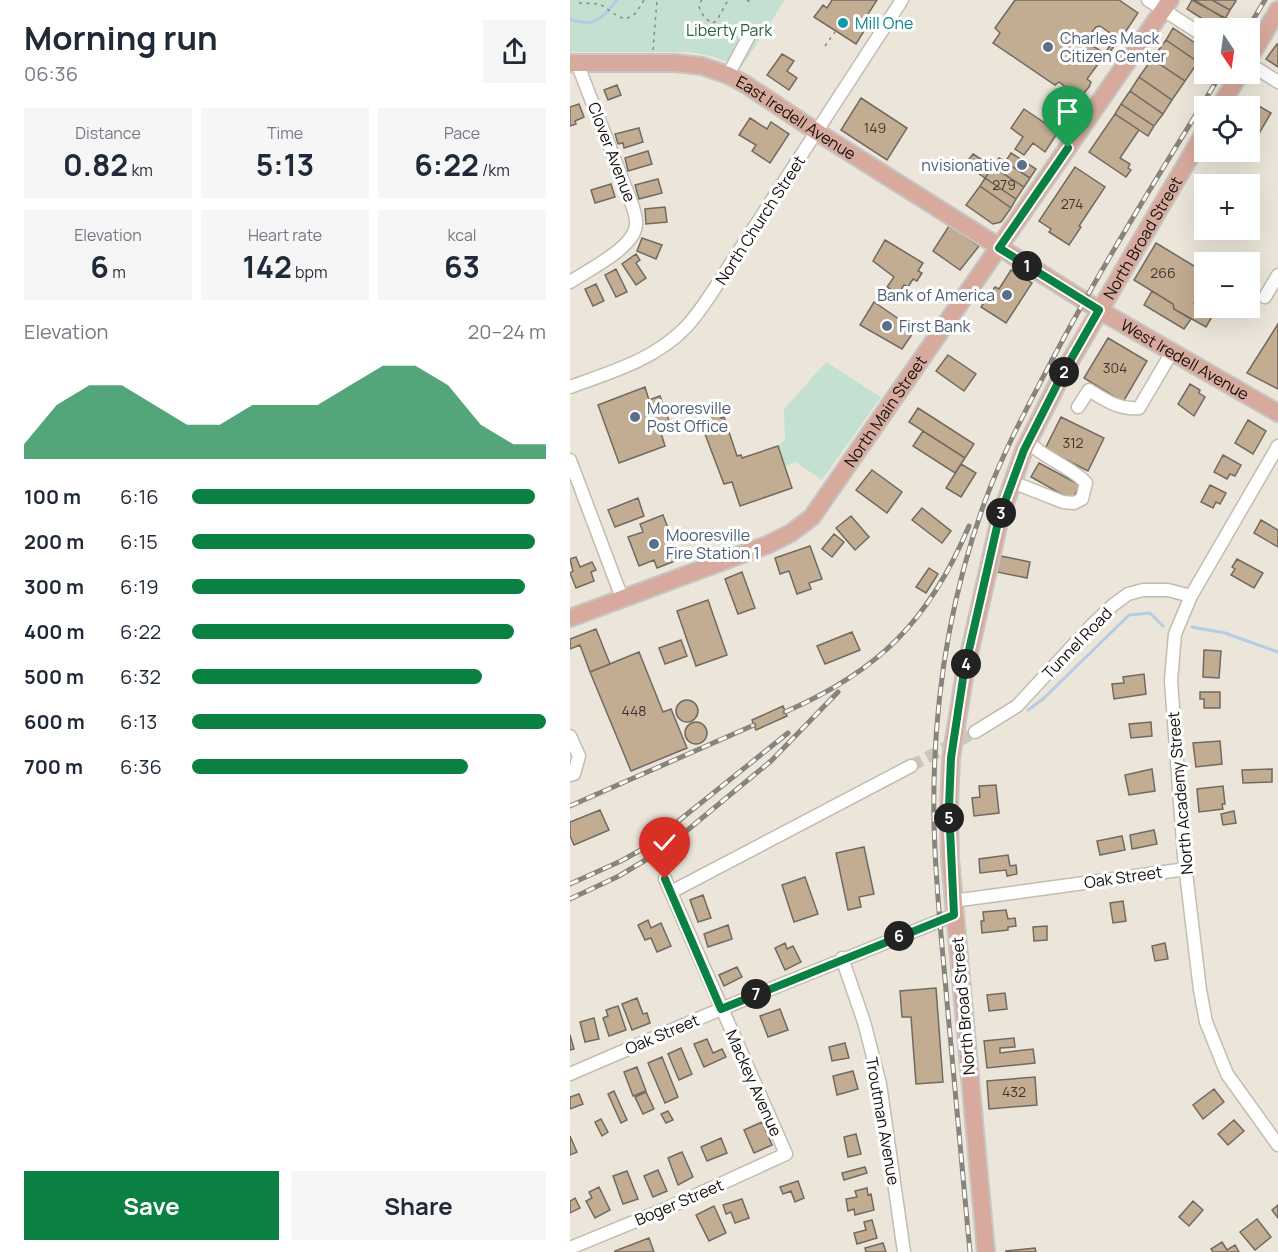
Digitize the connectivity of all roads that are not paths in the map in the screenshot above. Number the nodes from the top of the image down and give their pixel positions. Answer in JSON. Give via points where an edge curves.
{"nodes":[{"id":1,"x":902,"y":0,"type":"edge"},
{"id":2,"x":1148,"y":0,"type":"edge"},
{"id":3,"x":1167,"y":5,"type":"edge"},
{"id":4,"x":1278,"y":10,"type":"edge"},
{"id":5,"x":1194,"y":28,"type":"edge"},
{"id":6,"x":750,"y":34,"type":"dead end"},
{"id":7,"x":1260,"y":40,"type":"edge"},
{"id":8,"x":574,"y":63,"type":"edge"},
{"id":9,"x":1260,"y":70,"type":"edge"},
{"id":10,"x":728,"y":75,"type":"junction"},
{"id":11,"x":1278,"y":82,"type":"edge"},
{"id":12,"x":817,"y":132,"type":"junction"},
{"id":13,"x":1194,"y":150,"type":"edge"},
{"id":14,"x":999,"y":248,"type":"junction"},
{"id":15,"x":1278,"y":275,"type":"edge"},
{"id":16,"x":570,"y":282,"type":"edge"},
{"id":17,"x":1265,"y":297,"type":"dead end"},
{"id":18,"x":1099,"y":310,"type":"junction"},
{"id":19,"x":1172,"y":352,"type":"junction"},
{"id":20,"x":570,"y":387,"type":"edge"},
{"id":21,"x":1078,"y":407,"type":"dead end"},
{"id":22,"x":1278,"y":413,"type":"edge"},
{"id":23,"x":1028,"y":442,"type":"junction"},
{"id":24,"x":1278,"y":446,"type":"edge"},
{"id":25,"x":570,"y":460,"type":"edge"},
{"id":26,"x":1012,"y":482,"type":"junction"},
{"id":27,"x":1191,"y":596,"type":"junction"},
{"id":28,"x":622,"y":598,"type":"junction"},
{"id":29,"x":570,"y":618,"type":"edge"},
{"id":30,"x":975,"y":732,"type":"tunnel mouth"},
{"id":31,"x":570,"y":736,"type":"edge"},
{"id":32,"x":911,"y":766,"type":"tunnel mouth"},
{"id":33,"x":570,"y":775,"type":"edge"},
{"id":34,"x":1186,"y":869,"type":"junction"},
{"id":35,"x":665,"y":879,"type":"dead end"},
{"id":36,"x":671,"y":892,"type":"junction"},
{"id":37,"x":953,"y":908,"type":"junction"},
{"id":38,"x":842,"y":958,"type":"junction"},
{"id":39,"x":721,"y":1009,"type":"junction"},
{"id":40,"x":570,"y":1074,"type":"edge"},
{"id":41,"x":1278,"y":1145,"type":"edge"},
{"id":42,"x":786,"y":1154,"type":"joint"},
{"id":43,"x":570,"y":1248,"type":"edge"},
{"id":44,"x":904,"y":1252,"type":"edge"},
{"id":45,"x":986,"y":1252,"type":"edge"}],
"edges":[{"from":1,"to":12,"type":"street","name":"North Church Street"},
{"from":2,"to":3,"type":"street"},
{"from":3,"to":5,"type":"street"},
{"from":3,"to":14,"type":"main road","name":"North Main Street"},
{"from":4,"to":7,"type":"main road"},
{"from":6,"to":10,"type":"street"},
{"from":8,"to":10,"type":"main road","name":"East Iredell Avenue","via":[[675,63],[702,66]]},
{"from":8,"to":16,"type":"street","name":"Clover Avenue","via":[[633,207],[636,225],[632,238],[623,247]]},
{"from":9,"to":11,"type":"street"},
{"from":10,"to":12,"type":"main road","name":"East Iredell Avenue"},
{"from":12,"to":14,"type":"main road","name":"East Iredell Avenue"},
{"from":12,"to":20,"type":"street","name":"North Church Street","via":[[685,329],[651,356]]},
{"from":13,"to":18,"type":"main road","name":"North Broad Street"},
{"from":14,"to":18,"type":"main road","name":"West Iredell Avenue"},
{"from":14,"to":28,"type":"main road","name":"North Main Street","via":[[812,517],[767,545]]},
{"from":15,"to":17,"type":"street"},
{"from":18,"to":19,"type":"main road","name":"West Iredell Avenue"},
{"from":18,"to":23,"type":"main road","name":"North Broad Street"},
{"from":19,"to":21,"type":"street","via":[[1139,408],[1126,409],[1109,403],[1089,390]]},
{"from":19,"to":22,"type":"main road","name":"West Iredell Avenue"},
{"from":23,"to":26,"type":"main road","name":"North Broad Street"},
{"from":23,"to":26,"type":"street","via":[[1043,456],[1080,477],[1086,483],[1085,492],[1074,503],[1063,502]]},
{"from":24,"to":27,"type":"street","name":"North Academy Street"},
{"from":25,"to":28,"type":"street"},
{"from":26,"to":37,"type":"main road","name":"North Broad Street","via":[[999,518],[964,672],[951,758]]},
{"from":27,"to":30,"type":"street","name":"Tunnel Road","via":[[1168,590],[1128,594],[1092,625],[1017,706]]},
{"from":27,"to":34,"type":"street","name":"North Academy Street","via":[[1175,634],[1171,661]]},
{"from":28,"to":29,"type":"main road","name":"North Main Street"},
{"from":31,"to":33,"type":"street","via":[[579,756],[574,774]]},
{"from":32,"to":36,"type":"street"},
{"from":34,"to":37,"type":"street","name":"Oak Street"},
{"from":34,"to":41,"type":"street","name":"North Academy Street","via":[[1206,1022],[1227,1074]]},
{"from":35,"to":36,"type":"street","name":"Mackey Avenue"},
{"from":36,"to":39,"type":"street","name":"Mackey Avenue"},
{"from":37,"to":38,"type":"street","name":"Oak Street"},
{"from":37,"to":45,"type":"main road","name":"North Broad Street"},
{"from":38,"to":39,"type":"street","name":"Oak Street"},
{"from":38,"to":44,"type":"street","name":"Troutman Avenue","via":[[880,1084]]},
{"from":39,"to":40,"type":"street","name":"Oak Street"},
{"from":39,"to":42,"type":"street","name":"Mackey Avenue"},
{"from":42,"to":43,"type":"street","name":"Boger Street"}]}
